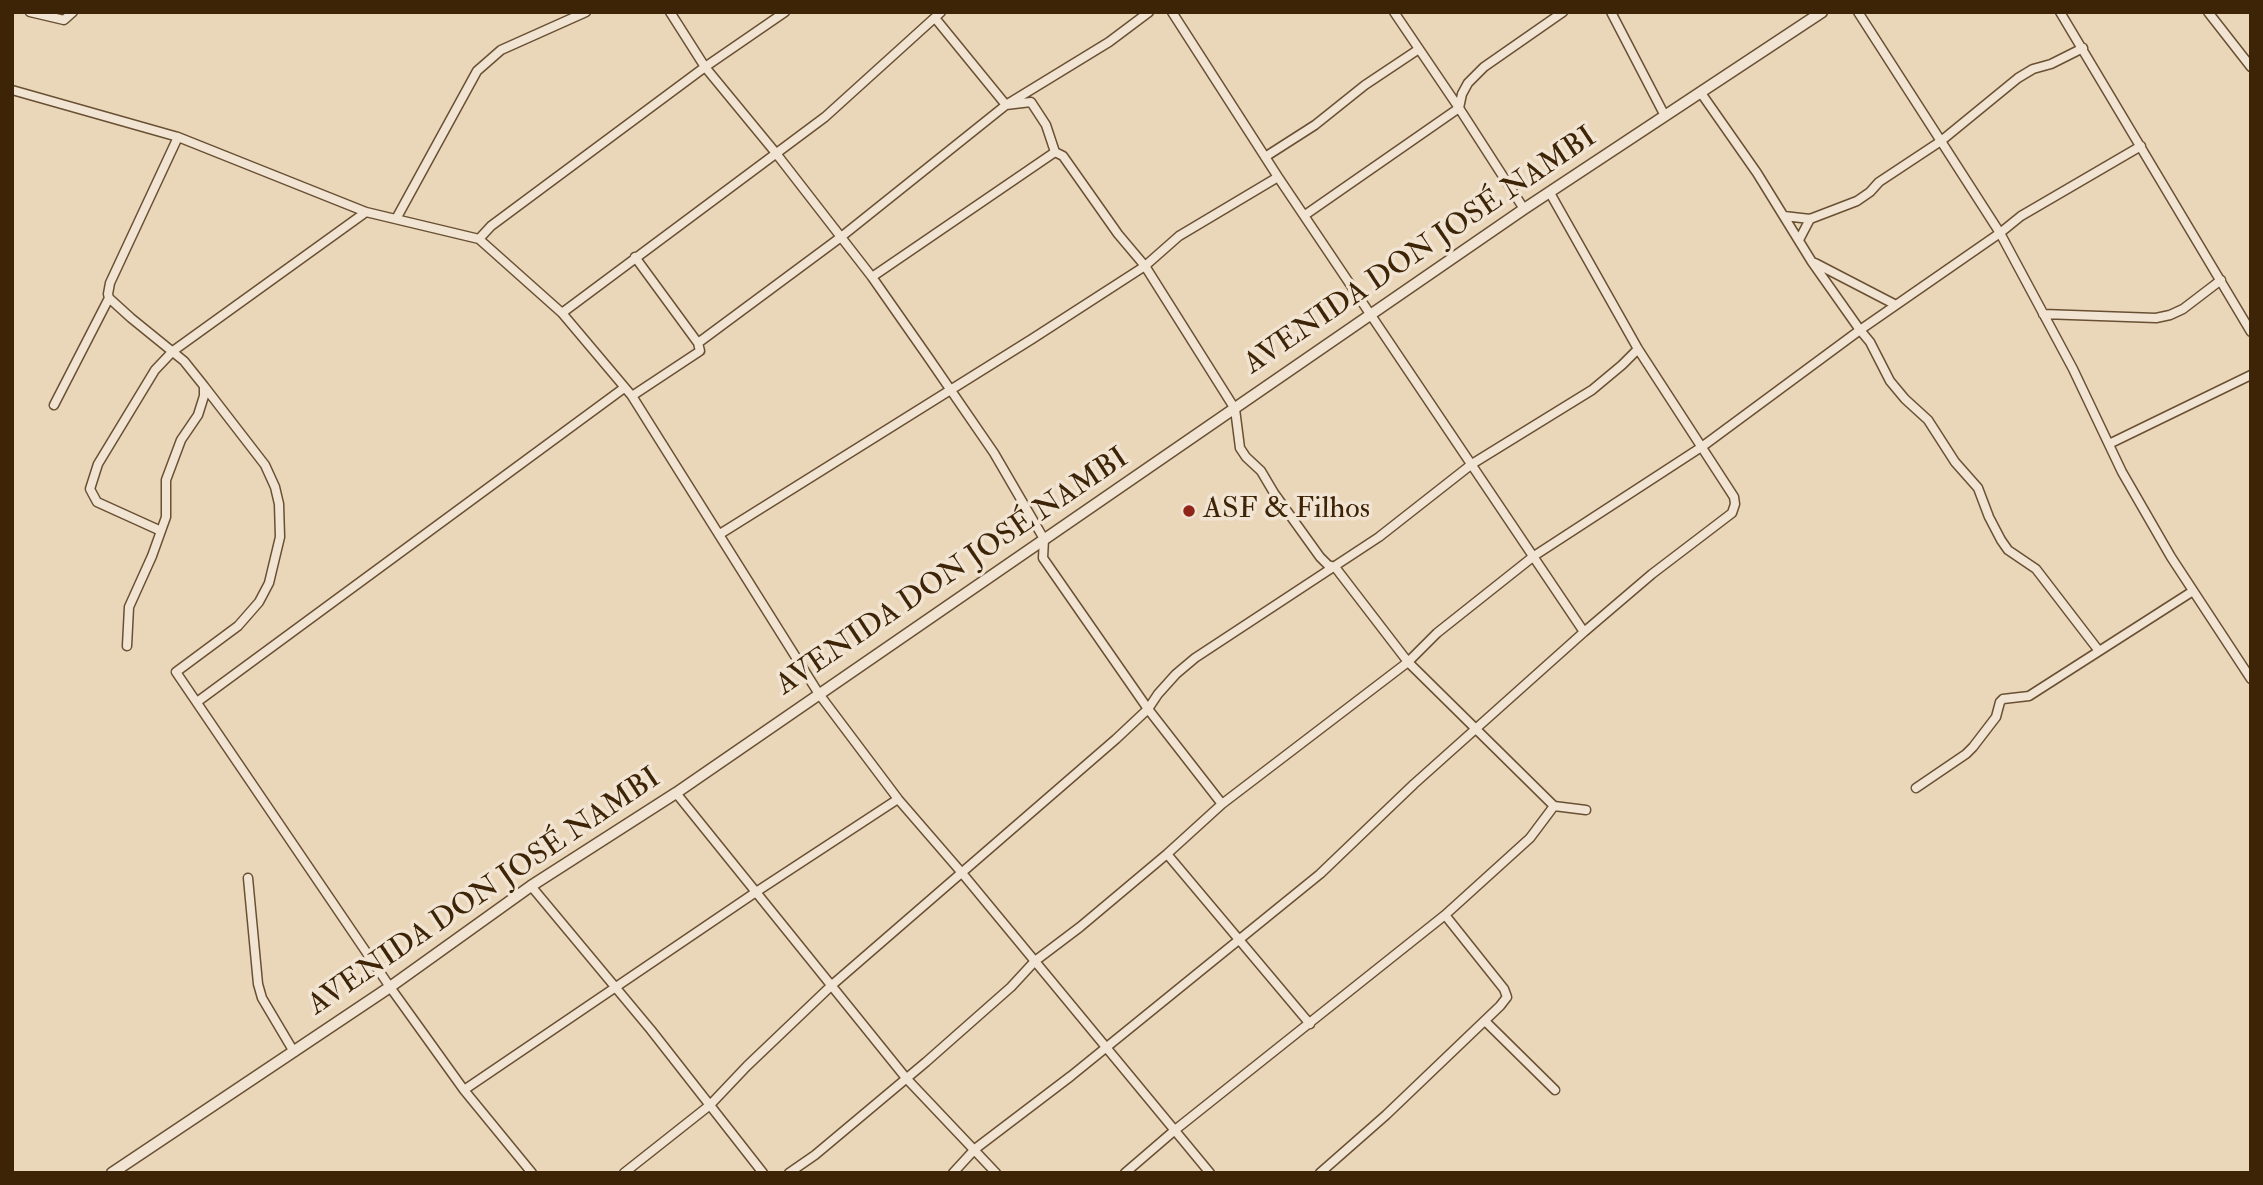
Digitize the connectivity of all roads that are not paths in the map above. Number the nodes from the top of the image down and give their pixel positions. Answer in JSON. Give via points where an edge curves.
{"nodes":[{"id":1,"x":30,"y":12,"type":"edge"},
{"id":2,"x":73,"y":12,"type":"edge"},
{"id":3,"x":586,"y":12,"type":"edge"},
{"id":4,"x":670,"y":12,"type":"edge"},
{"id":5,"x":785,"y":12,"type":"edge"},
{"id":6,"x":1149,"y":12,"type":"edge"},
{"id":7,"x":1172,"y":12,"type":"edge"},
{"id":8,"x":1394,"y":12,"type":"edge"},
{"id":9,"x":1563,"y":12,"type":"edge"},
{"id":10,"x":1611,"y":12,"type":"edge"},
{"id":11,"x":1858,"y":12,"type":"edge"},
{"id":12,"x":2060,"y":12,"type":"edge"},
{"id":13,"x":2208,"y":12,"type":"edge"},
{"id":14,"x":1818,"y":13,"type":"edge"},
{"id":15,"x":938,"y":15,"type":"edge"},
{"id":16,"x":2082,"y":48,"type":"junction"},
{"id":17,"x":1419,"y":49,"type":"junction"},
{"id":18,"x":705,"y":67,"type":"junction"},
{"id":19,"x":2251,"y":67,"type":"edge"},
{"id":20,"x":12,"y":90,"type":"edge"},
{"id":21,"x":1701,"y":93,"type":"junction"},
{"id":22,"x":1006,"y":104,"type":"junction"},
{"id":23,"x":1459,"y":108,"type":"junction"},
{"id":24,"x":1665,"y":116,"type":"junction"},
{"id":25,"x":178,"y":137,"type":"junction"},
{"id":26,"x":1941,"y":141,"type":"junction"},
{"id":27,"x":2141,"y":146,"type":"junction"},
{"id":28,"x":775,"y":152,"type":"junction"},
{"id":29,"x":1055,"y":152,"type":"junction"},
{"id":30,"x":1265,"y":157,"type":"junction"},
{"id":31,"x":1278,"y":177,"type":"junction"},
{"id":32,"x":1550,"y":192,"type":"junction"},
{"id":33,"x":1524,"y":209,"type":"junction"},
{"id":34,"x":366,"y":212,"type":"junction"},
{"id":35,"x":1304,"y":215,"type":"junction"},
{"id":36,"x":1784,"y":216,"type":"junction"},
{"id":37,"x":396,"y":219,"type":"junction"},
{"id":38,"x":1810,"y":219,"type":"junction"},
{"id":39,"x":2000,"y":233,"type":"junction"},
{"id":40,"x":841,"y":237,"type":"junction"},
{"id":41,"x":479,"y":239,"type":"junction"},
{"id":42,"x":1799,"y":240,"type":"junction"},
{"id":43,"x":635,"y":257,"type":"junction"},
{"id":44,"x":1812,"y":262,"type":"junction"},
{"id":45,"x":1145,"y":266,"type":"junction"},
{"id":46,"x":872,"y":277,"type":"junction"},
{"id":47,"x":2221,"y":280,"type":"junction"},
{"id":48,"x":110,"y":298,"type":"junction"},
{"id":49,"x":1896,"y":305,"type":"junction"},
{"id":50,"x":562,"y":313,"type":"junction"},
{"id":51,"x":2043,"y":314,"type":"junction"},
{"id":52,"x":1371,"y":315,"type":"junction"},
{"id":53,"x":1860,"y":330,"type":"junction"},
{"id":54,"x":2251,"y":332,"type":"edge"},
{"id":55,"x":698,"y":343,"type":"junction"},
{"id":56,"x":1638,"y":349,"type":"junction"},
{"id":57,"x":173,"y":351,"type":"junction"},
{"id":58,"x":2251,"y":375,"type":"edge"},
{"id":59,"x":204,"y":386,"type":"junction"},
{"id":60,"x":624,"y":388,"type":"junction"},
{"id":61,"x":951,"y":390,"type":"junction"},
{"id":62,"x":632,"y":396,"type":"junction"},
{"id":63,"x":54,"y":405,"type":"dead end"},
{"id":64,"x":1235,"y":410,"type":"junction"},
{"id":65,"x":2109,"y":444,"type":"junction"},
{"id":66,"x":1703,"y":446,"type":"junction"},
{"id":67,"x":1472,"y":464,"type":"junction"},
{"id":68,"x":161,"y":531,"type":"junction"},
{"id":69,"x":720,"y":534,"type":"junction"},
{"id":70,"x":1044,"y":539,"type":"junction"},
{"id":71,"x":1534,"y":556,"type":"junction"},
{"id":72,"x":1335,"y":567,"type":"junction"},
{"id":73,"x":2193,"y":591,"type":"junction"},
{"id":74,"x":1584,"y":632,"type":"junction"},
{"id":75,"x":127,"y":646,"type":"dead end"},
{"id":76,"x":2099,"y":652,"type":"junction"},
{"id":77,"x":1408,"y":662,"type":"junction"},
{"id":78,"x":2251,"y":679,"type":"edge"},
{"id":79,"x":819,"y":694,"type":"junction"},
{"id":80,"x":197,"y":702,"type":"junction"},
{"id":81,"x":1148,"y":709,"type":"junction"},
{"id":82,"x":1477,"y":728,"type":"junction"},
{"id":83,"x":1916,"y":788,"type":"dead end"},
{"id":84,"x":676,"y":793,"type":"junction"},
{"id":85,"x":898,"y":799,"type":"junction"},
{"id":86,"x":1222,"y":804,"type":"junction"},
{"id":87,"x":1554,"y":806,"type":"junction"},
{"id":88,"x":1586,"y":810,"type":"dead end"},
{"id":89,"x":1167,"y":854,"type":"junction"},
{"id":90,"x":962,"y":873,"type":"junction"},
{"id":91,"x":248,"y":878,"type":"dead end"},
{"id":92,"x":531,"y":886,"type":"junction"},
{"id":93,"x":756,"y":892,"type":"junction"},
{"id":94,"x":1445,"y":915,"type":"junction"},
{"id":95,"x":1241,"y":939,"type":"junction"},
{"id":96,"x":1035,"y":961,"type":"junction"},
{"id":97,"x":832,"y":985,"type":"junction"},
{"id":98,"x":390,"y":987,"type":"junction"},
{"id":99,"x":615,"y":987,"type":"junction"},
{"id":100,"x":1485,"y":1021,"type":"junction"},
{"id":101,"x":1310,"y":1024,"type":"junction"},
{"id":102,"x":1105,"y":1048,"type":"junction"},
{"id":103,"x":294,"y":1052,"type":"junction"},
{"id":104,"x":906,"y":1078,"type":"junction"},
{"id":105,"x":464,"y":1090,"type":"junction"},
{"id":106,"x":1555,"y":1090,"type":"dead end"},
{"id":107,"x":710,"y":1105,"type":"junction"},
{"id":108,"x":1175,"y":1130,"type":"junction"},
{"id":109,"x":975,"y":1149,"type":"junction"},
{"id":110,"x":111,"y":1173,"type":"edge"},
{"id":111,"x":532,"y":1173,"type":"edge"},
{"id":112,"x":624,"y":1173,"type":"edge"},
{"id":113,"x":762,"y":1173,"type":"edge"},
{"id":114,"x":789,"y":1173,"type":"edge"},
{"id":115,"x":953,"y":1173,"type":"edge"},
{"id":116,"x":996,"y":1173,"type":"edge"},
{"id":117,"x":1125,"y":1173,"type":"edge"},
{"id":118,"x":1210,"y":1173,"type":"edge"},
{"id":119,"x":1320,"y":1173,"type":"edge"}],
"edges":[{"from":1,"to":2,"type":"street","via":[[64,20]]},
{"from":3,"to":37,"type":"street","via":[[501,50],[477,71]]},
{"from":4,"to":18,"type":"street"},
{"from":5,"to":18,"type":"street"},
{"from":6,"to":22,"type":"street","via":[[1109,42]]},
{"from":7,"to":30,"type":"street"},
{"from":8,"to":17,"type":"street"},
{"from":9,"to":23,"type":"street","via":[[1484,67],[1468,83]]},
{"from":10,"to":24,"type":"street"},
{"from":11,"to":26,"type":"street"},
{"from":12,"to":16,"type":"street"},
{"from":13,"to":19,"type":"street"},
{"from":14,"to":21,"type":"street","name":"AVENIDA DON JOSÉ NAMBI"},
{"from":15,"to":22,"type":"street"},
{"from":15,"to":28,"type":"street","via":[[825,117]]},
{"from":16,"to":26,"type":"street","via":[[2027,72]]},
{"from":16,"to":27,"type":"street"},
{"from":17,"to":23,"type":"street"},
{"from":17,"to":30,"type":"street"},
{"from":18,"to":28,"type":"street"},
{"from":18,"to":41,"type":"street"},
{"from":20,"to":25,"type":"street"},
{"from":21,"to":24,"type":"street","name":"AVENIDA DON JOSÉ NAMBI"},
{"from":21,"to":36,"type":"street"},
{"from":22,"to":29,"type":"street","via":[[1031,102],[1046,125]]},
{"from":22,"to":40,"type":"street"},
{"from":23,"to":33,"type":"street"},
{"from":23,"to":35,"type":"street"},
{"from":24,"to":32,"type":"street","name":"AVENIDA DON JOSÉ NAMBI"},
{"from":25,"to":34,"type":"street"},
{"from":25,"to":48,"type":"street","via":[[110,284]]},
{"from":26,"to":38,"type":"street","via":[[1864,197]]},
{"from":26,"to":39,"type":"street"},
{"from":27,"to":39,"type":"street"},
{"from":27,"to":47,"type":"street"},
{"from":28,"to":40,"type":"street"},
{"from":28,"to":43,"type":"street"},
{"from":29,"to":45,"type":"street","via":[[1063,156]]},
{"from":29,"to":46,"type":"street"},
{"from":30,"to":31,"type":"street"},
{"from":31,"to":35,"type":"street"},
{"from":31,"to":45,"type":"street","via":[[1179,236]]},
{"from":32,"to":33,"type":"street","name":"AVENIDA DON JOSÉ NAMBI"},
{"from":32,"to":56,"type":"street"},
{"from":33,"to":52,"type":"street","name":"AVENIDA DON JOSÉ NAMBI"},
{"from":34,"to":37,"type":"street"},
{"from":34,"to":57,"type":"street"},
{"from":35,"to":52,"type":"street"},
{"from":36,"to":38,"type":"street"},
{"from":36,"to":42,"type":"street"},
{"from":37,"to":41,"type":"street"},
{"from":38,"to":42,"type":"street"},
{"from":39,"to":49,"type":"street"},
{"from":39,"to":51,"type":"street"},
{"from":40,"to":46,"type":"street"},
{"from":40,"to":55,"type":"street"},
{"from":41,"to":50,"type":"street"},
{"from":42,"to":44,"type":"street"},
{"from":43,"to":50,"type":"street"},
{"from":43,"to":55,"type":"street"},
{"from":44,"to":49,"type":"street"},
{"from":44,"to":53,"type":"street"},
{"from":45,"to":61,"type":"street"},
{"from":45,"to":64,"type":"street"},
{"from":46,"to":61,"type":"street"},
{"from":47,"to":51,"type":"street","via":[[2183,309],[2156,318]]},
{"from":47,"to":54,"type":"street"},
{"from":48,"to":57,"type":"street"},
{"from":48,"to":63,"type":"street"},
{"from":49,"to":53,"type":"street"},
{"from":50,"to":60,"type":"street"},
{"from":51,"to":65,"type":"street"},
{"from":52,"to":64,"type":"street","name":"AVENIDA DON JOSÉ NAMBI"},
{"from":52,"to":67,"type":"street"},
{"from":53,"to":66,"type":"street"},
{"from":53,"to":76,"type":"street","via":[[1890,381],[1928,420],[1955,462],[1979,488],[2008,550],[2036,569]]},
{"from":55,"to":62,"type":"street","via":[[700,351]]},
{"from":56,"to":66,"type":"street"},
{"from":56,"to":67,"type":"street","via":[[1592,390]]},
{"from":57,"to":59,"type":"street"},
{"from":57,"to":68,"type":"street","via":[[155,370],[98,464],[90,489],[97,502]]},
{"from":58,"to":65,"type":"street"},
{"from":59,"to":68,"type":"street","via":[[198,415],[181,440],[166,480],[166,517]]},
{"from":59,"to":80,"type":"street","via":[[265,465],[279,505],[280,537],[270,583],[259,602],[238,626],[176,672]]},
{"from":60,"to":62,"type":"street"},
{"from":60,"to":80,"type":"street"},
{"from":61,"to":69,"type":"street"},
{"from":61,"to":70,"type":"street"},
{"from":62,"to":69,"type":"street"},
{"from":64,"to":70,"type":"street","name":"AVENIDA DON JOSÉ NAMBI"},
{"from":64,"to":72,"type":"street","via":[[1245,457],[1261,471],[1320,557]]},
{"from":65,"to":73,"type":"street"},
{"from":66,"to":71,"type":"street"},
{"from":66,"to":74,"type":"street","via":[[1734,497],[1732,513]]},
{"from":67,"to":71,"type":"street"},
{"from":67,"to":72,"type":"street"},
{"from":68,"to":75,"type":"street","via":[[130,607]]},
{"from":69,"to":79,"type":"street"},
{"from":70,"to":79,"type":"street","name":"AVENIDA DON JOSÉ NAMBI"},
{"from":70,"to":81,"type":"street","via":[[1043,558]]},
{"from":71,"to":74,"type":"street"},
{"from":71,"to":77,"type":"street","via":[[1437,633]]},
{"from":72,"to":77,"type":"street"},
{"from":72,"to":81,"type":"street","via":[[1195,658],[1157,694]]},
{"from":73,"to":76,"type":"street"},
{"from":73,"to":78,"type":"street"},
{"from":74,"to":82,"type":"street"},
{"from":76,"to":83,"type":"street","via":[[2029,696],[2003,699],[1996,717],[1973,747]]},
{"from":77,"to":82,"type":"street"},
{"from":77,"to":86,"type":"street"},
{"from":79,"to":84,"type":"street","name":"AVENIDA DON JOSÉ NAMBI"},
{"from":79,"to":85,"type":"street"},
{"from":80,"to":98,"type":"street"},
{"from":81,"to":86,"type":"street"},
{"from":81,"to":90,"type":"street"},
{"from":82,"to":87,"type":"street"},
{"from":82,"to":95,"type":"street","via":[[1320,874]]},
{"from":84,"to":92,"type":"street","name":"AVENIDA DON JOSÉ NAMBI"},
{"from":84,"to":93,"type":"street"},
{"from":85,"to":90,"type":"street"},
{"from":85,"to":93,"type":"street"},
{"from":86,"to":89,"type":"street"},
{"from":87,"to":88,"type":"street"},
{"from":87,"to":94,"type":"street","via":[[1530,838]]},
{"from":89,"to":95,"type":"street"},
{"from":89,"to":96,"type":"street"},
{"from":90,"to":96,"type":"street"},
{"from":90,"to":97,"type":"street"},
{"from":91,"to":103,"type":"street","via":[[257,984]]},
{"from":92,"to":98,"type":"street","name":"AVENIDA DON JOSÉ NAMBI"},
{"from":92,"to":99,"type":"street"},
{"from":93,"to":97,"type":"street"},
{"from":93,"to":99,"type":"street"},
{"from":94,"to":100,"type":"street","via":[[1504,989],[1507,997]]},
{"from":94,"to":101,"type":"street"},
{"from":95,"to":101,"type":"street"},
{"from":95,"to":102,"type":"street"},
{"from":96,"to":102,"type":"street"},
{"from":96,"to":104,"type":"street","via":[[1012,987]]},
{"from":97,"to":104,"type":"street"},
{"from":97,"to":107,"type":"street"},
{"from":98,"to":103,"type":"street","name":"AVENIDA DON JOSÉ NAMBI"},
{"from":98,"to":105,"type":"street"},
{"from":99,"to":105,"type":"street"},
{"from":99,"to":107,"type":"street"},
{"from":100,"to":106,"type":"street"},
{"from":100,"to":119,"type":"street"},
{"from":101,"to":108,"type":"street"},
{"from":102,"to":108,"type":"street"},
{"from":102,"to":109,"type":"street"},
{"from":103,"to":110,"type":"street","name":"AVENIDA DON JOSÉ NAMBI"},
{"from":104,"to":109,"type":"street"},
{"from":104,"to":114,"type":"street"},
{"from":105,"to":111,"type":"street"},
{"from":107,"to":112,"type":"street"},
{"from":107,"to":113,"type":"street"},
{"from":108,"to":117,"type":"street"},
{"from":108,"to":118,"type":"street"},
{"from":109,"to":115,"type":"street"},
{"from":109,"to":116,"type":"street"}]}
